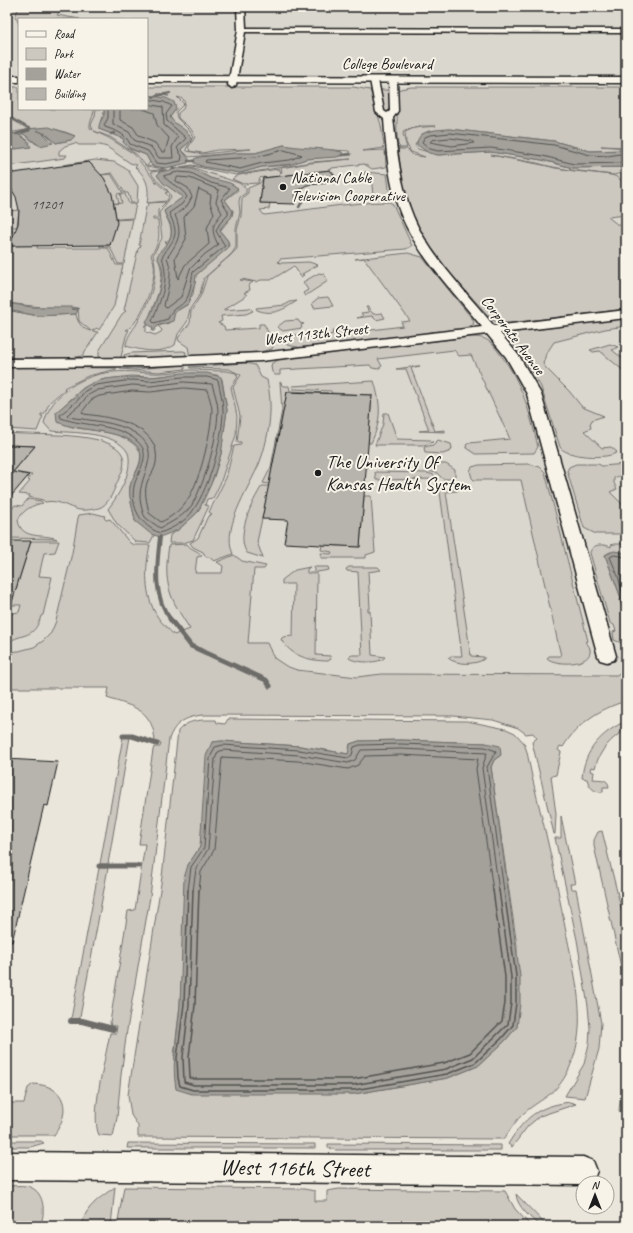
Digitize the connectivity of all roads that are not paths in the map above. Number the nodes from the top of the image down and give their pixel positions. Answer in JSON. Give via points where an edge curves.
{"nodes":[{"id":1,"x":241,"y":7,"type":"edge"},
{"id":2,"x":242,"y":30,"type":"junction"},
{"id":3,"x":626,"y":31,"type":"edge"},
{"id":4,"x":7,"y":79,"type":"edge"},
{"id":5,"x":18,"y":79,"type":"edge"},
{"id":6,"x":148,"y":79,"type":"edge"},
{"id":7,"x":626,"y":80,"type":"edge"},
{"id":8,"x":232,"y":82,"type":"junction"},
{"id":9,"x":375,"y":83,"type":"junction"},
{"id":10,"x":393,"y":83,"type":"junction"},
{"id":11,"x":7,"y":85,"type":"edge"},
{"id":12,"x":18,"y":85,"type":"edge"},
{"id":13,"x":148,"y":85,"type":"edge"},
{"id":14,"x":626,"y":86,"type":"edge"},
{"id":15,"x":388,"y":118,"type":"junction"},
{"id":16,"x":626,"y":314,"type":"edge"},
{"id":17,"x":491,"y":331,"type":"junction"},
{"id":18,"x":7,"y":363,"type":"edge"},
{"id":19,"x":607,"y":656,"type":"dead end"},
{"id":20,"x":7,"y":1166,"type":"edge"},
{"id":21,"x":583,"y":1171,"type":"dead end"}],
"edges":[{"from":1,"to":2,"type":"street"},
{"from":2,"to":3,"type":"street"},
{"from":2,"to":8,"type":"street"},
{"from":4,"to":5,"type":"main road"},
{"from":6,"to":8,"type":"main road","name":"College Boulevard"},
{"from":7,"to":10,"type":"main road","name":"College Boulevard"},
{"from":8,"to":9,"type":"main road","name":"College Boulevard"},
{"from":8,"to":13,"type":"main road","name":"College Boulevard"},
{"from":9,"to":10,"type":"main road","name":"College Boulevard"},
{"from":9,"to":15,"type":"street","name":"Corporate Avenue","via":[[380,112]]},
{"from":10,"to":14,"type":"main road","name":"College Boulevard"},
{"from":10,"to":15,"type":"street","name":"Corporate Avenue","via":[[394,111]]},
{"from":11,"to":12,"type":"main road"},
{"from":15,"to":17,"type":"street","name":"Corporate Avenue","via":[[400,200],[413,232]]},
{"from":16,"to":17,"type":"street","name":"West 113th Street"},
{"from":17,"to":18,"type":"street","name":"West 113th Street","via":[[261,357],[148,362]]},
{"from":17,"to":19,"type":"street","name":"Corporate Avenue","via":[[522,370],[534,394]]},
{"from":20,"to":21,"type":"street","name":"West 116th Street"}]}
